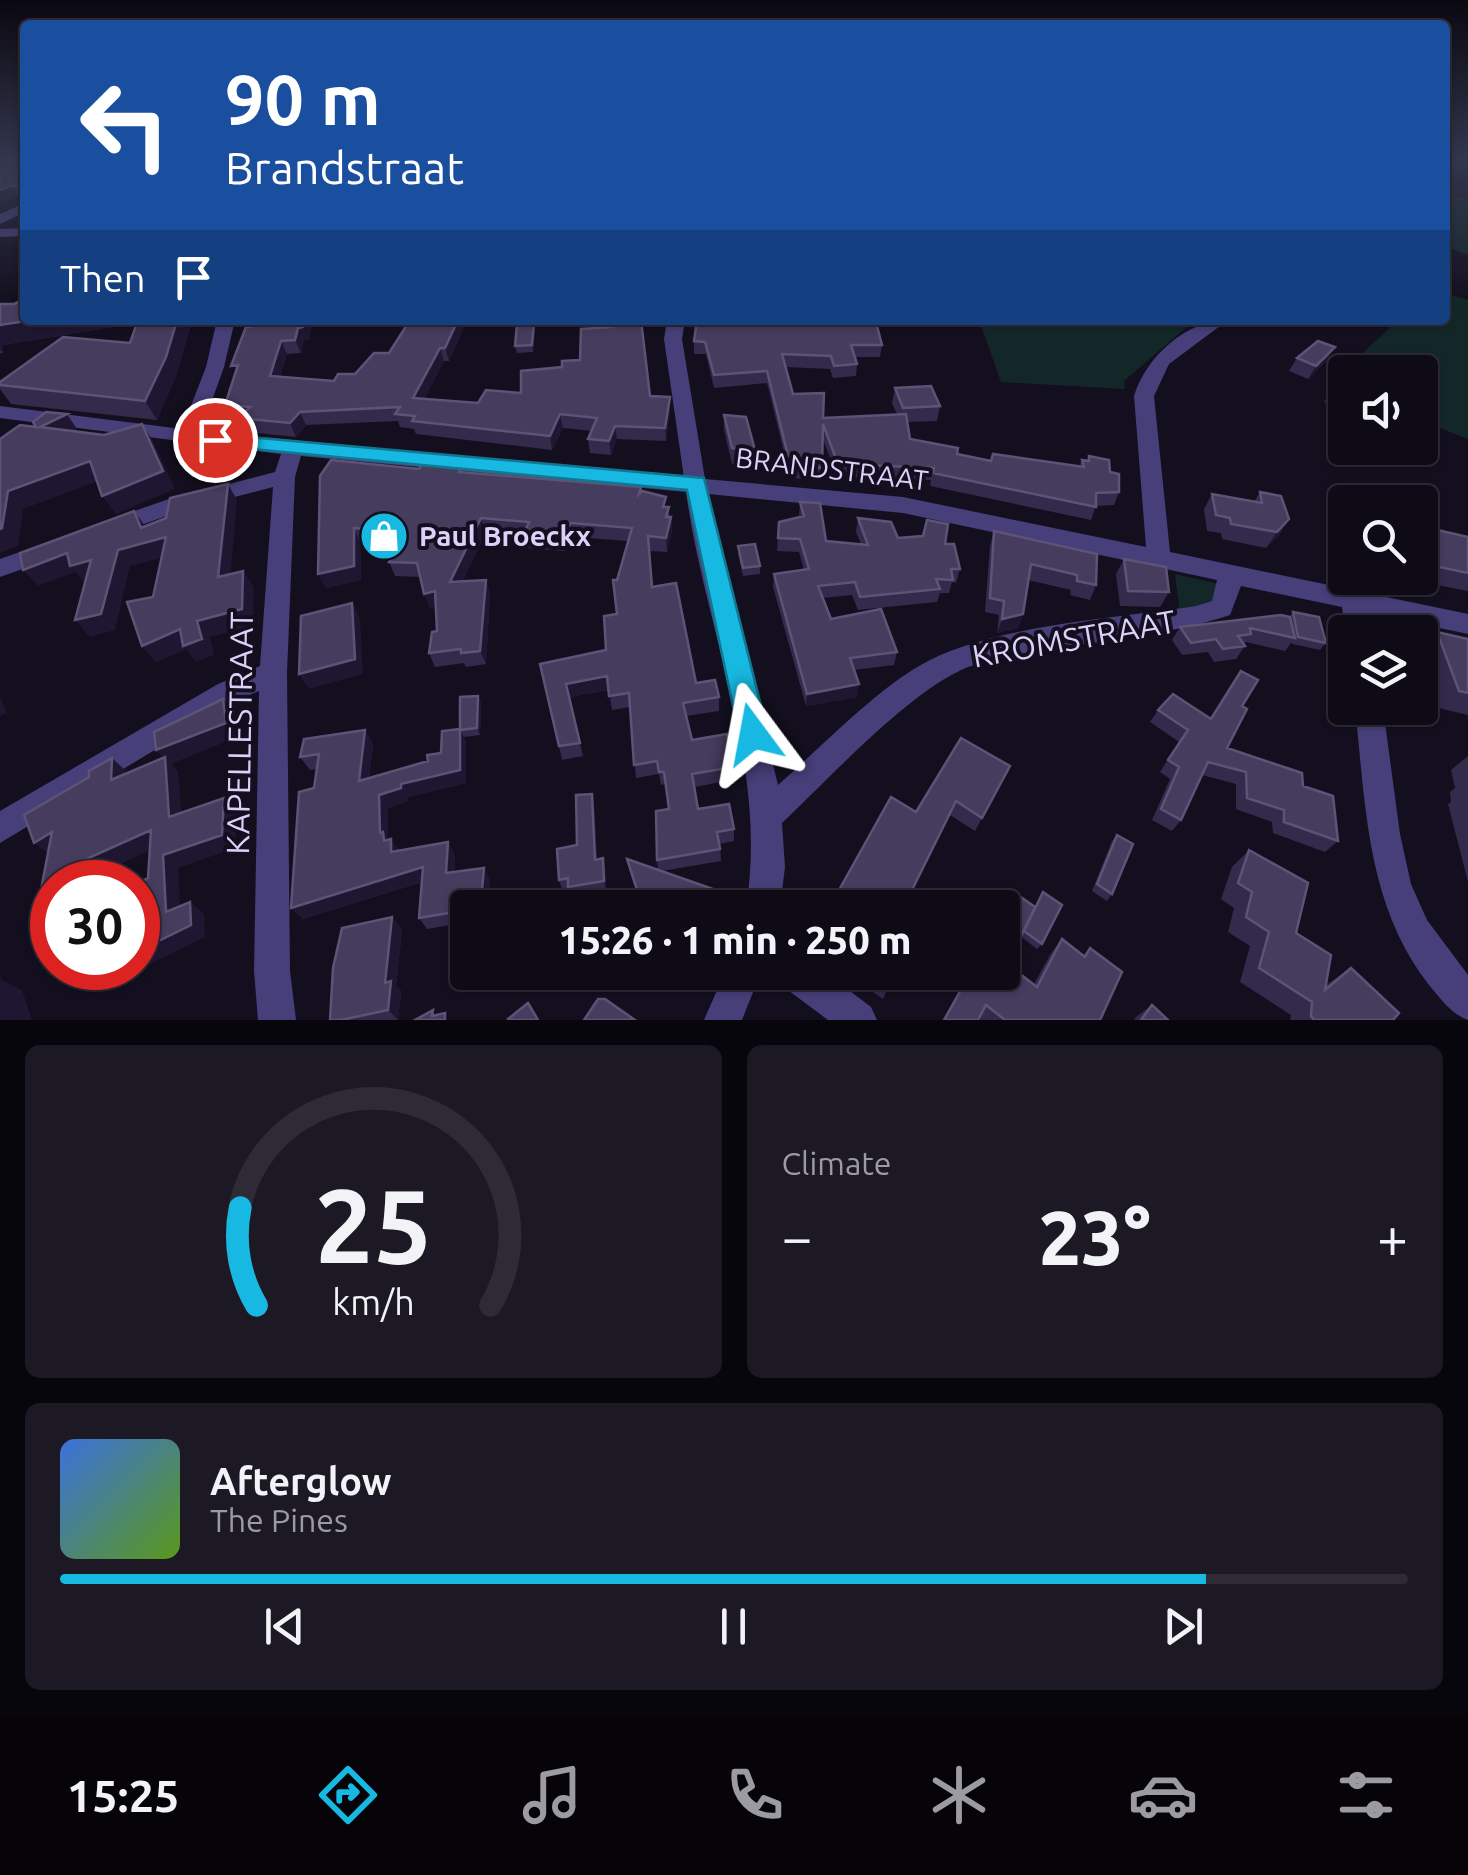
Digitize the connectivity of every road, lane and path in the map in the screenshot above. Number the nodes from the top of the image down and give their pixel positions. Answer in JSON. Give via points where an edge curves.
{"nodes":[{"id":1,"x":225,"y":325,"type":"edge"},
{"id":2,"x":675,"y":325,"type":"edge"},
{"id":3,"x":1212,"y":325,"type":"edge"},
{"id":4,"x":0,"y":412,"type":"edge"},
{"id":5,"x":189,"y":437,"type":"junction"},
{"id":6,"x":288,"y":462,"type":"junction"},
{"id":7,"x":696,"y":483,"type":"junction"},
{"id":8,"x":1159,"y":558,"type":"junction"},
{"id":9,"x":0,"y":568,"type":"edge"},
{"id":10,"x":1230,"y":574,"type":"junction"},
{"id":11,"x":1354,"y":600,"type":"junction"},
{"id":12,"x":1356,"y":615,"type":"edge"},
{"id":13,"x":1468,"y":624,"type":"edge"},
{"id":14,"x":274,"y":673,"type":"junction"},
{"id":15,"x":1371,"y":725,"type":"edge"},
{"id":16,"x":766,"y":816,"type":"junction"},
{"id":17,"x":0,"y":828,"type":"edge"},
{"id":18,"x":766,"y":890,"type":"edge"},
{"id":19,"x":736,"y":990,"type":"edge"},
{"id":20,"x":818,"y":990,"type":"edge"},
{"id":21,"x":1468,"y":1002,"type":"edge"},
{"id":22,"x":277,"y":1020,"type":"edge"},
{"id":23,"x":723,"y":1020,"type":"edge"},
{"id":24,"x":858,"y":1020,"type":"edge"}],
"edges":[{"from":1,"to":5,"type":"street"},
{"from":2,"to":7,"type":"street"},
{"from":3,"to":8,"type":"street","via":[[1166,355],[1147,377]]},
{"from":4,"to":5,"type":"street","name":"BRANDSTRAAT"},
{"from":5,"to":6,"type":"street","name":"BRANDSTRAAT"},
{"from":6,"to":7,"type":"street","name":"BRANDSTRAAT"},
{"from":6,"to":9,"type":"street"},
{"from":6,"to":14,"type":"street","name":"KAPELLESTRAAT"},
{"from":7,"to":8,"type":"street","name":"BRANDSTRAAT","via":[[903,506]]},
{"from":7,"to":16,"type":"street","via":[[762,772]]},
{"from":8,"to":10,"type":"street","name":"BRANDSTRAAT"},
{"from":10,"to":11,"type":"street","name":"BRANDSTRAAT"},
{"from":10,"to":16,"type":"street","name":"KROMSTRAAT","via":[[1221,608],[1003,646],[928,674]]},
{"from":11,"to":12,"type":"street"},
{"from":11,"to":13,"type":"street","name":"BRANDSTRAAT"},
{"from":14,"to":17,"type":"street","via":[[228,692]]},
{"from":14,"to":22,"type":"street","name":"KAPELLESTRAAT"},
{"from":15,"to":21,"type":"street","via":[[1402,907]]},
{"from":16,"to":18,"type":"street"},
{"from":19,"to":23,"type":"street"},
{"from":20,"to":24,"type":"street"}]}
